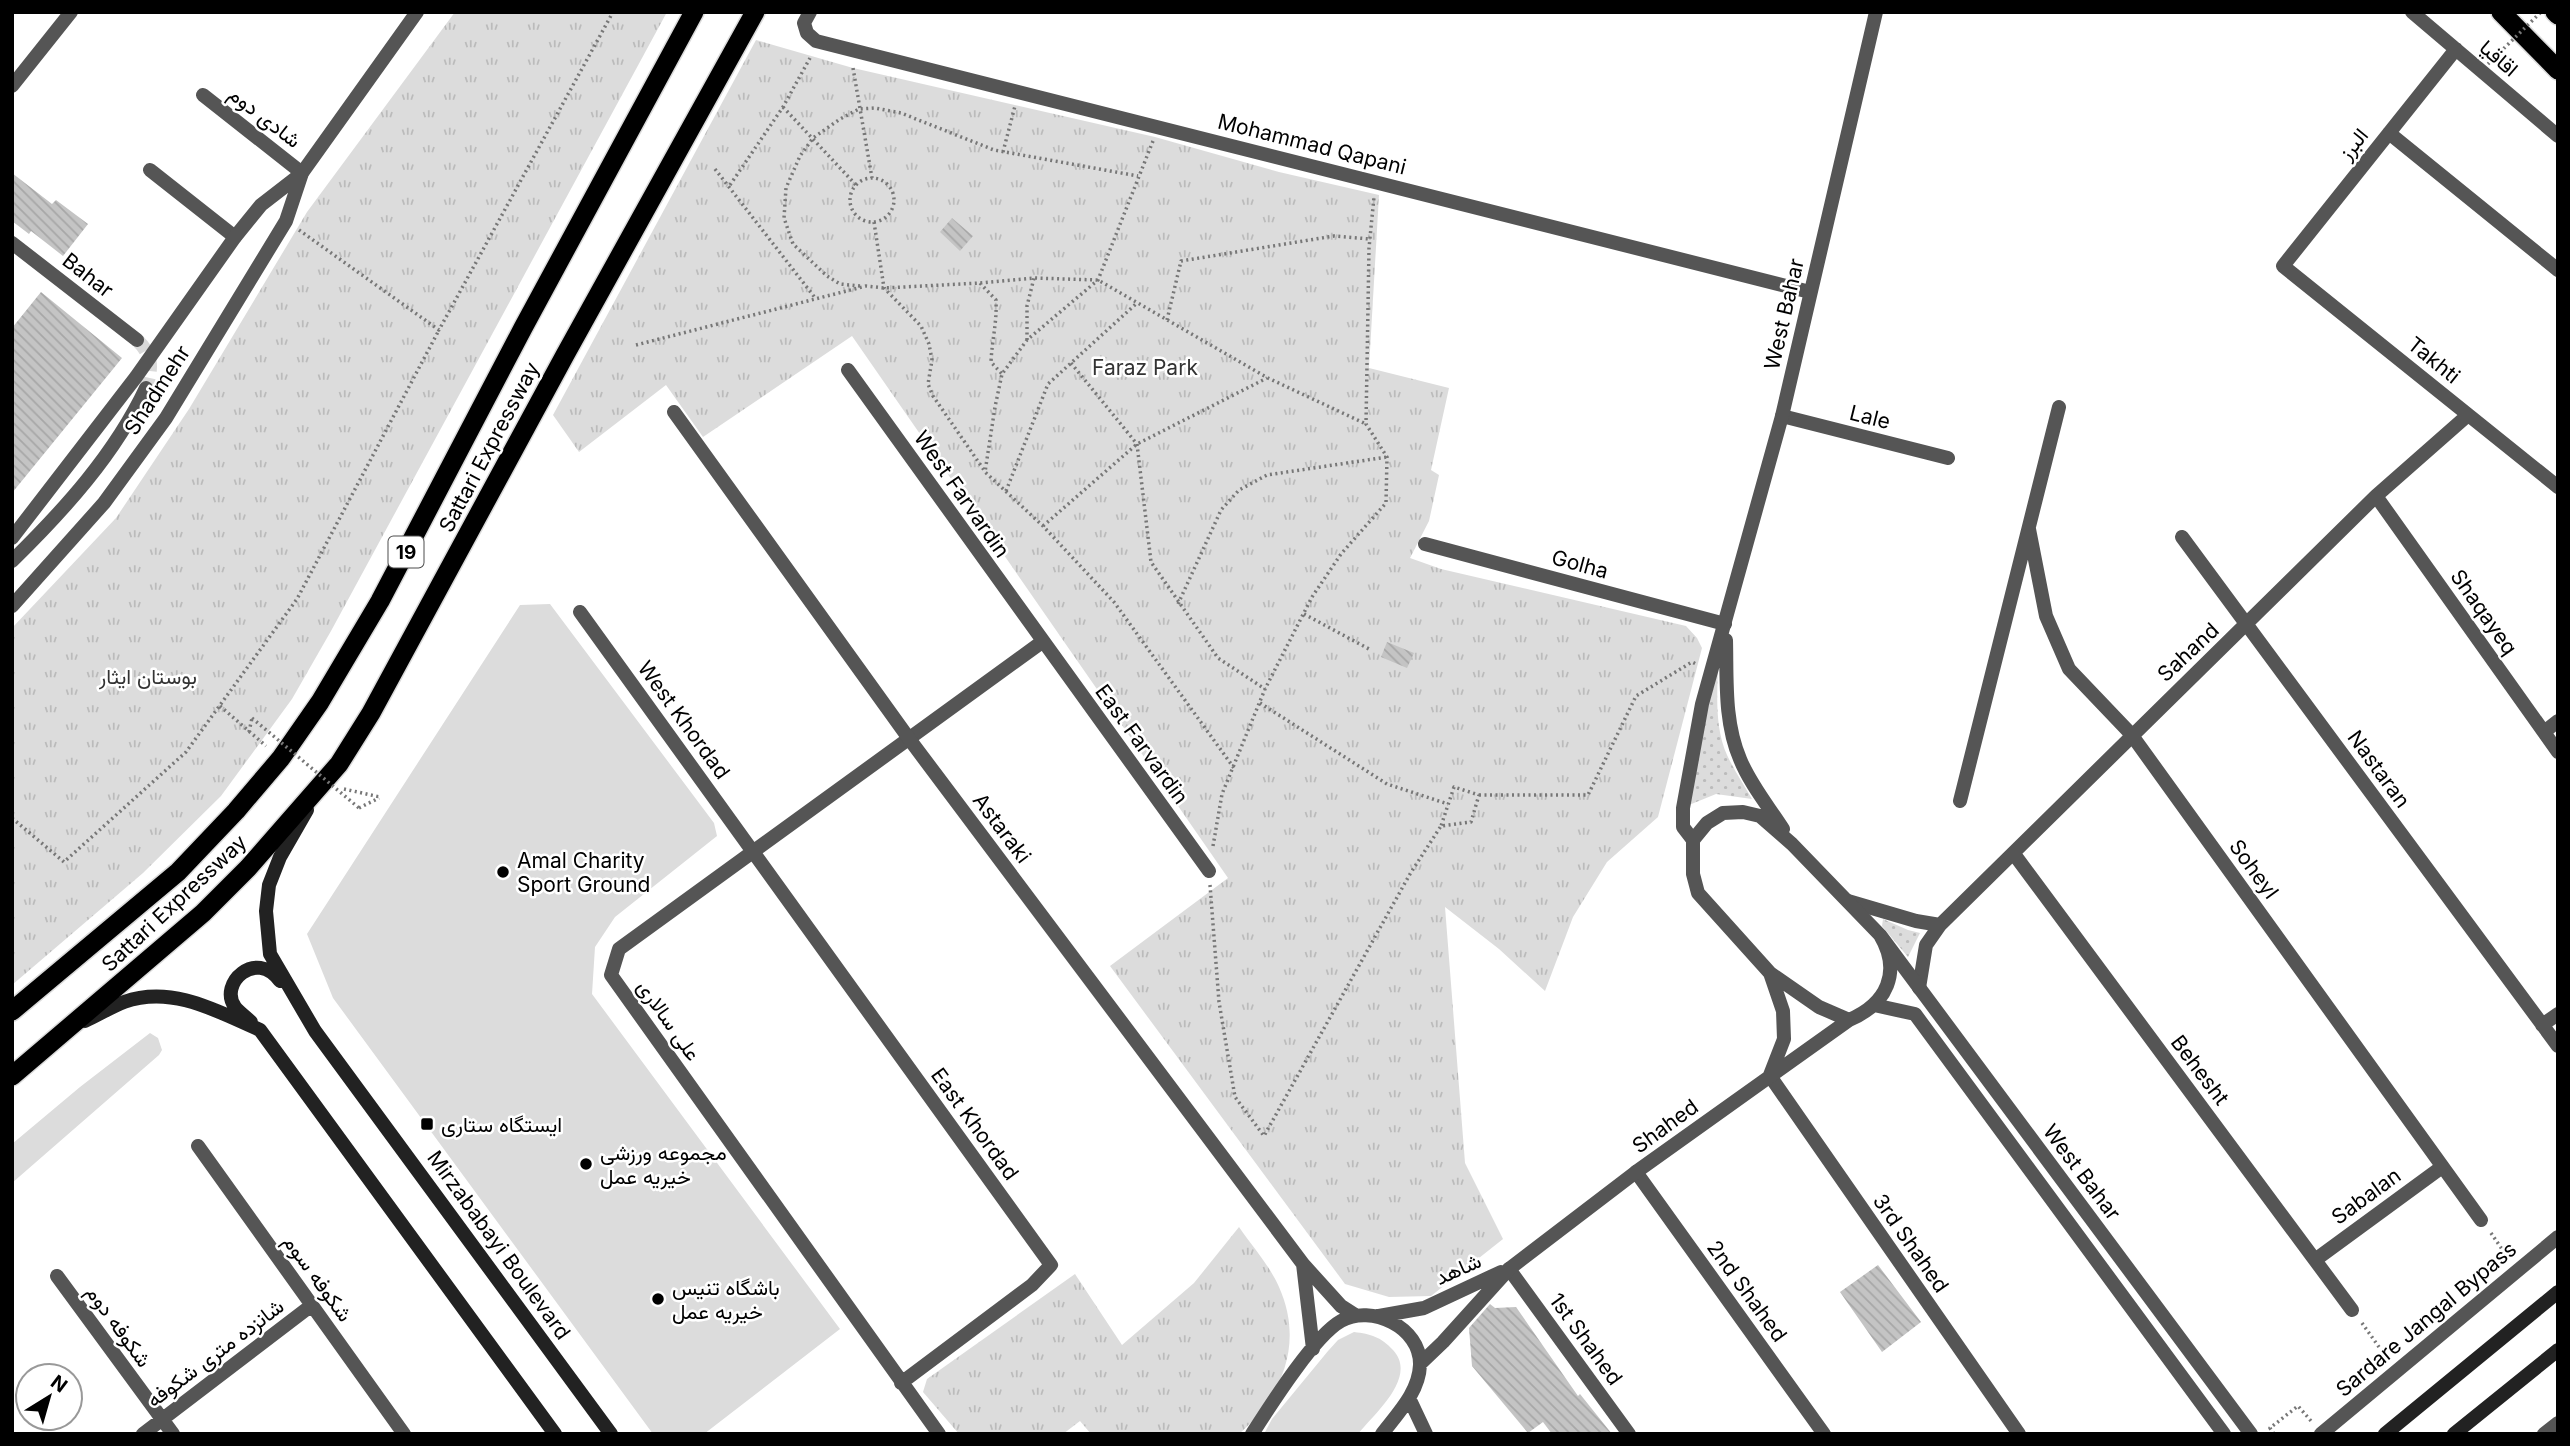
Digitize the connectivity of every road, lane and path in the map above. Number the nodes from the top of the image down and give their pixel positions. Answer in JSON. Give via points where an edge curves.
{"nodes":[{"id":1,"x":71,"y":12,"type":"edge"},
{"id":2,"x":417,"y":12,"type":"edge"},
{"id":3,"x":612,"y":12,"type":"edge"},
{"id":4,"x":694,"y":12,"type":"edge"},
{"id":5,"x":755,"y":12,"type":"edge"},
{"id":6,"x":810,"y":12,"type":"edge"},
{"id":7,"x":1876,"y":12,"type":"edge"},
{"id":8,"x":2412,"y":12,"type":"edge"},
{"id":9,"x":2501,"y":12,"type":"edge"},
{"id":10,"x":2541,"y":12,"type":"edge"},
{"id":11,"x":2456,"y":49,"type":"junction"},
{"id":12,"x":811,"y":56,"type":"dead end"},
{"id":13,"x":2488,"y":64,"type":"dead end"},
{"id":14,"x":853,"y":68,"type":"dead end"},
{"id":15,"x":2558,"y":70,"type":"edge"},
{"id":16,"x":12,"y":86,"type":"edge"},
{"id":17,"x":1018,"y":92,"type":"junction"},
{"id":18,"x":202,"y":94,"type":"dead end"},
{"id":19,"x":783,"y":107,"type":"junction"},
{"id":20,"x":859,"y":109,"type":"junction"},
{"id":21,"x":2389,"y":133,"type":"junction"},
{"id":22,"x":2558,"y":136,"type":"edge"},
{"id":23,"x":1155,"y":137,"type":"dead end"},
{"id":24,"x":814,"y":138,"type":"junction"},
{"id":25,"x":1003,"y":152,"type":"junction"},
{"id":26,"x":715,"y":169,"type":"dead end"},
{"id":27,"x":150,"y":170,"type":"dead end"},
{"id":28,"x":302,"y":173,"type":"junction"},
{"id":29,"x":1138,"y":176,"type":"junction"},
{"id":30,"x":872,"y":178,"type":"junction"},
{"id":31,"x":730,"y":185,"type":"junction"},
{"id":32,"x":856,"y":185,"type":"junction"},
{"id":33,"x":1374,"y":195,"type":"dead end"},
{"id":34,"x":286,"y":220,"type":"junction"},
{"id":35,"x":874,"y":222,"type":"junction"},
{"id":36,"x":235,"y":237,"type":"junction"},
{"id":37,"x":1370,"y":239,"type":"junction"},
{"id":38,"x":12,"y":243,"type":"edge"},
{"id":39,"x":2283,"y":266,"type":"joint"},
{"id":40,"x":2558,"y":270,"type":"edge"},
{"id":41,"x":1034,"y":278,"type":"junction"},
{"id":42,"x":1098,"y":280,"type":"junction"},
{"id":43,"x":981,"y":284,"type":"junction"},
{"id":44,"x":866,"y":286,"type":"junction"},
{"id":45,"x":884,"y":288,"type":"junction"},
{"id":46,"x":1810,"y":292,"type":"junction"},
{"id":47,"x":816,"y":299,"type":"junction"},
{"id":48,"x":1138,"y":303,"type":"junction"},
{"id":49,"x":1167,"y":320,"type":"junction"},
{"id":50,"x":439,"y":330,"type":"junction"},
{"id":51,"x":137,"y":340,"type":"tunnel mouth"},
{"id":52,"x":1027,"y":340,"type":"junction"},
{"id":53,"x":636,"y":345,"type":"dead end"},
{"id":54,"x":1072,"y":363,"type":"junction"},
{"id":55,"x":848,"y":370,"type":"dead end"},
{"id":56,"x":1002,"y":374,"type":"junction"},
{"id":57,"x":1268,"y":378,"type":"junction"},
{"id":58,"x":146,"y":388,"type":"tunnel mouth"},
{"id":59,"x":2059,"y":407,"type":"dead end"},
{"id":60,"x":674,"y":412,"type":"dead end"},
{"id":61,"x":2468,"y":415,"type":"junction"},
{"id":62,"x":1782,"y":416,"type":"junction"},
{"id":63,"x":1366,"y":424,"type":"junction"},
{"id":64,"x":1137,"y":444,"type":"junction"},
{"id":65,"x":1387,"y":457,"type":"junction"},
{"id":66,"x":1948,"y":458,"type":"dead end"},
{"id":67,"x":985,"y":472,"type":"junction"},
{"id":68,"x":2558,"y":487,"type":"edge"},
{"id":69,"x":1006,"y":492,"type":"junction"},
{"id":70,"x":2376,"y":496,"type":"junction"},
{"id":71,"x":1043,"y":526,"type":"junction"},
{"id":72,"x":2029,"y":529,"type":"junction"},
{"id":73,"x":2182,"y":537,"type":"dead end"},
{"id":74,"x":12,"y":538,"type":"edge"},
{"id":75,"x":1425,"y":544,"type":"dead end"},
{"id":76,"x":12,"y":561,"type":"edge"},
{"id":77,"x":1178,"y":604,"type":"junction"},
{"id":78,"x":12,"y":607,"type":"edge"},
{"id":79,"x":580,"y":612,"type":"dead end"},
{"id":80,"x":1304,"y":614,"type":"junction"},
{"id":81,"x":1725,"y":624,"type":"junction"},
{"id":82,"x":2247,"y":625,"type":"junction"},
{"id":83,"x":1042,"y":642,"type":"junction"},
{"id":84,"x":1369,"y":649,"type":"dead end"},
{"id":85,"x":1712,"y":671,"type":"junction"},
{"id":86,"x":1265,"y":689,"type":"junction"},
{"id":87,"x":1259,"y":703,"type":"junction"},
{"id":88,"x":220,"y":706,"type":"junction"},
{"id":89,"x":2558,"y":721,"type":"edge"},
{"id":90,"x":2544,"y":732,"type":"junction"},
{"id":91,"x":2132,"y":734,"type":"junction"},
{"id":92,"x":910,"y":740,"type":"junction"},
{"id":93,"x":2558,"y":752,"type":"edge"},
{"id":94,"x":1234,"y":768,"type":"junction"},
{"id":95,"x":322,"y":784,"type":"junction"},
{"id":96,"x":1479,"y":795,"type":"junction"},
{"id":97,"x":1960,"y":801,"type":"dead end"},
{"id":98,"x":1449,"y":804,"type":"junction"},
{"id":99,"x":12,"y":818,"type":"edge"},
{"id":100,"x":1441,"y":826,"type":"junction"},
{"id":101,"x":1693,"y":840,"type":"junction"},
{"id":102,"x":1792,"y":844,"type":"junction"},
{"id":103,"x":754,"y":853,"type":"junction"},
{"id":104,"x":2014,"y":854,"type":"junction"},
{"id":105,"x":1209,"y":871,"type":"junction"},
{"id":106,"x":1848,"y":901,"type":"junction"},
{"id":107,"x":1940,"y":925,"type":"junction"},
{"id":108,"x":1880,"y":935,"type":"junction"},
{"id":109,"x":1770,"y":973,"type":"junction"},
{"id":110,"x":1919,"y":988,"type":"junction"},
{"id":111,"x":1874,"y":1005,"type":"junction"},
{"id":112,"x":12,"y":1011,"type":"edge"},
{"id":113,"x":2558,"y":1014,"type":"edge"},
{"id":114,"x":1849,"y":1020,"type":"junction"},
{"id":115,"x":2542,"y":1025,"type":"junction"},
{"id":116,"x":71,"y":1028,"type":"junction"},
{"id":117,"x":260,"y":1030,"type":"junction"},
{"id":118,"x":315,"y":1031,"type":"junction"},
{"id":119,"x":2558,"y":1046,"type":"edge"},
{"id":120,"x":12,"y":1076,"type":"edge"},
{"id":121,"x":1770,"y":1076,"type":"junction"},
{"id":122,"x":198,"y":1146,"type":"dead end"},
{"id":123,"x":2442,"y":1167,"type":"junction"},
{"id":124,"x":1636,"y":1172,"type":"junction"},
{"id":125,"x":2481,"y":1220,"type":"joint"},
{"id":126,"x":2558,"y":1237,"type":"edge"},
{"id":127,"x":2315,"y":1260,"type":"junction"},
{"id":128,"x":1303,"y":1264,"type":"junction"},
{"id":129,"x":1509,"y":1269,"type":"junction"},
{"id":130,"x":2517,"y":1271,"type":"junction"},
{"id":131,"x":57,"y":1276,"type":"dead end"},
{"id":132,"x":2558,"y":1292,"type":"edge"},
{"id":133,"x":312,"y":1305,"type":"junction"},
{"id":134,"x":2352,"y":1310,"type":"joint"},
{"id":135,"x":1355,"y":1315,"type":"junction"},
{"id":136,"x":1379,"y":1316,"type":"junction"},
{"id":137,"x":1313,"y":1349,"type":"junction"},
{"id":138,"x":2558,"y":1350,"type":"edge"},
{"id":139,"x":1420,"y":1364,"type":"junction"},
{"id":140,"x":2396,"y":1371,"type":"junction"},
{"id":141,"x":901,"y":1383,"type":"junction"},
{"id":142,"x":1409,"y":1398,"type":"junction"},
{"id":143,"x":2298,"y":1406,"type":"dead end"},
{"id":144,"x":162,"y":1419,"type":"junction"},
{"id":145,"x":2558,"y":1423,"type":"edge"},
{"id":146,"x":143,"y":1434,"type":"edge"},
{"id":147,"x":173,"y":1434,"type":"edge"},
{"id":148,"x":404,"y":1434,"type":"edge"},
{"id":149,"x":555,"y":1434,"type":"edge"},
{"id":150,"x":611,"y":1434,"type":"edge"},
{"id":151,"x":939,"y":1434,"type":"edge"},
{"id":152,"x":1252,"y":1434,"type":"edge"},
{"id":153,"x":1382,"y":1434,"type":"edge"},
{"id":154,"x":1426,"y":1434,"type":"edge"},
{"id":155,"x":1629,"y":1434,"type":"edge"},
{"id":156,"x":1824,"y":1434,"type":"edge"},
{"id":157,"x":2019,"y":1434,"type":"edge"},
{"id":158,"x":2224,"y":1434,"type":"edge"},
{"id":159,"x":2251,"y":1434,"type":"edge"},
{"id":160,"x":2274,"y":1434,"type":"edge"},
{"id":161,"x":2321,"y":1434,"type":"edge"},
{"id":162,"x":2385,"y":1434,"type":"edge"},
{"id":163,"x":2454,"y":1434,"type":"edge"},
{"id":164,"x":2544,"y":1434,"type":"edge"}],
"edges":[{"from":1,"to":16,"type":"street"},
{"from":2,"to":28,"type":"street","name":"Shadmehr"},
{"from":3,"to":50,"type":"path"},
{"from":4,"to":112,"type":"highway","name":"Sattari Expressway","number":"19","via":[[380,601],[312,713],[272,769],[178,872]]},
{"from":5,"to":95,"type":"highway","name":"Sattari Expressway","number":"19","via":[[371,713]]},
{"from":6,"to":17,"type":"street","name":"Mohammad Qapani","via":[[804,23],[816,41]]},
{"from":7,"to":46,"type":"street","name":"West Bahar"},
{"from":8,"to":11,"type":"street","name":"اقاقیا"},
{"from":9,"to":15,"type":"highway"},
{"from":10,"to":13,"type":"path","bridge":true},
{"from":11,"to":21,"type":"street","name":"البرز"},
{"from":11,"to":22,"type":"street","name":"اقاقیا"},
{"from":12,"to":19,"type":"path"},
{"from":14,"to":20,"type":"path"},
{"from":17,"to":25,"type":"path"},
{"from":17,"to":46,"type":"street","name":"Mohammad Qapani"},
{"from":18,"to":28,"type":"street","name":"شادی دوم"},
{"from":19,"to":24,"type":"path"},
{"from":19,"to":31,"type":"path"},
{"from":20,"to":24,"type":"path"},
{"from":20,"to":25,"type":"path","via":[[901,113]]},
{"from":20,"to":30,"type":"path"},
{"from":21,"to":39,"type":"street","name":"البرز"},
{"from":21,"to":40,"type":"street"},
{"from":23,"to":29,"type":"path"},
{"from":24,"to":32,"type":"path"},
{"from":24,"to":44,"type":"path","via":[[786,188],[784,218],[793,244],[840,284]]},
{"from":25,"to":29,"type":"path"},
{"from":26,"to":31,"type":"path"},
{"from":27,"to":36,"type":"street"},
{"from":28,"to":34,"type":"street","name":"Shadmehr"},
{"from":28,"to":36,"type":"street","name":"Shadmehr","via":[[261,205]]},
{"from":29,"to":42,"type":"path"},
{"from":30,"to":32,"type":"path"},
{"from":30,"to":35,"type":"path","via":[[887,184],[894,198],[888,216]]},
{"from":31,"to":47,"type":"path"},
{"from":32,"to":35,"type":"path","via":[[850,195],[853,211]]},
{"from":33,"to":37,"type":"path"},
{"from":34,"to":50,"type":"path"},
{"from":34,"to":78,"type":"street","name":"Shadmehr","via":[[136,460]]},
{"from":35,"to":45,"type":"path"},
{"from":36,"to":74,"type":"street","name":"Shadmehr","via":[[136,377]]},
{"from":37,"to":49,"type":"path","via":[[1334,236],[1181,261]]},
{"from":37,"to":63,"type":"path"},
{"from":38,"to":51,"type":"street","name":"Bahar"},
{"from":39,"to":61,"type":"street","name":"Takhti"},
{"from":41,"to":42,"type":"path"},
{"from":41,"to":43,"type":"path"},
{"from":41,"to":52,"type":"path","via":[[1027,306]]},
{"from":42,"to":48,"type":"path"},
{"from":42,"to":52,"type":"path"},
{"from":43,"to":45,"type":"path"},
{"from":43,"to":56,"type":"path","via":[[996,300],[991,362]]},
{"from":44,"to":45,"type":"path"},
{"from":44,"to":47,"type":"path"},
{"from":45,"to":67,"type":"path","via":[[921,326],[932,360],[928,384],[933,396]]},
{"from":46,"to":62,"type":"street","name":"West Bahar"},
{"from":47,"to":53,"type":"path"},
{"from":48,"to":49,"type":"path"},
{"from":48,"to":54,"type":"path"},
{"from":49,"to":57,"type":"path"},
{"from":50,"to":88,"type":"path","via":[[297,599]]},
{"from":52,"to":56,"type":"path"},
{"from":54,"to":64,"type":"path"},
{"from":54,"to":69,"type":"path","via":[[1048,384]]},
{"from":55,"to":83,"type":"street","name":"West Farvardin"},
{"from":56,"to":67,"type":"path"},
{"from":57,"to":63,"type":"path"},
{"from":57,"to":64,"type":"path"},
{"from":58,"to":76,"type":"street","via":[[123,432],[93,472]]},
{"from":59,"to":72,"type":"street"},
{"from":60,"to":92,"type":"street","name":"Astaraki"},
{"from":61,"to":68,"type":"street","name":"Takhti"},
{"from":61,"to":70,"type":"street","name":"Sahand"},
{"from":62,"to":66,"type":"street","name":"Lale"},
{"from":62,"to":81,"type":"street","name":"West Bahar"},
{"from":63,"to":65,"type":"path"},
{"from":64,"to":71,"type":"path"},
{"from":64,"to":77,"type":"path","via":[[1151,562]]},
{"from":65,"to":77,"type":"path","via":[[1267,475],[1239,490],[1221,510]]},
{"from":65,"to":80,"type":"path","via":[[1386,503],[1341,554]]},
{"from":67,"to":69,"type":"path"},
{"from":69,"to":71,"type":"path"},
{"from":70,"to":82,"type":"street","name":"Sahand"},
{"from":70,"to":90,"type":"street","name":"Shaqayeq"},
{"from":71,"to":94,"type":"path","via":[[1114,602]]},
{"from":72,"to":91,"type":"street","name":"Soheyl","via":[[2046,615],[2069,669]]},
{"from":72,"to":97,"type":"street"},
{"from":73,"to":82,"type":"street","name":"Nastaran"},
{"from":75,"to":81,"type":"street","name":"Golha"},
{"from":77,"to":86,"type":"path","via":[[1218,658]]},
{"from":79,"to":103,"type":"street","name":"West Khordad"},
{"from":80,"to":84,"type":"path"},
{"from":80,"to":86,"type":"path"},
{"from":81,"to":85,"type":"street","name":"West Bahar"},
{"from":81,"to":102,"type":"street","via":[[1732,738],[1740,761]]},
{"from":82,"to":91,"type":"street","name":"Sahand"},
{"from":82,"to":115,"type":"street","name":"Nastaran"},
{"from":83,"to":92,"type":"street","name":"علی سالاری"},
{"from":83,"to":105,"type":"street","name":"East Farvardin"},
{"from":85,"to":96,"type":"path","via":[[1692,662],[1636,696],[1588,795]]},
{"from":85,"to":101,"type":"street","name":"West Bahar","via":[[1682,808],[1683,827]]},
{"from":86,"to":87,"type":"path"},
{"from":87,"to":94,"type":"path"},
{"from":87,"to":98,"type":"path","via":[[1387,784]]},
{"from":88,"to":95,"type":"path","bridge":true,"via":[[250,732],[252,718],[359,808],[380,797]]},
{"from":88,"to":99,"type":"path","via":[[186,752],[64,862]]},
{"from":89,"to":90,"type":"street"},
{"from":90,"to":93,"type":"street","name":"Shaqayeq"},
{"from":91,"to":104,"type":"street","name":"Sahand"},
{"from":91,"to":123,"type":"street","name":"Soheyl"},
{"from":92,"to":103,"type":"street","name":"علی سالاری"},
{"from":92,"to":128,"type":"street","name":"Astaraki"},
{"from":94,"to":105,"type":"path","via":[[1222,794]]},
{"from":95,"to":116,"type":"highway","name":"Sattari Expressway","number":"19","via":[[203,913]]},
{"from":95,"to":118,"type":"main road","name":"Mirzababayi Boulevard","via":[[280,857],[265,911],[270,954]]},
{"from":96,"to":98,"type":"path","via":[[1454,788]]},
{"from":96,"to":100,"type":"path","via":[[1471,822]]},
{"from":98,"to":100,"type":"path"},
{"from":100,"to":105,"type":"path","via":[[1264,1136],[1234,1097],[1219,1002]]},
{"from":101,"to":102,"type":"street","via":[[1723,813],[1743,812],[1760,816]]},
{"from":101,"to":109,"type":"street","name":"West Bahar","via":[[1698,893]]},
{"from":102,"to":106,"type":"street","name":"West Bahar"},
{"from":103,"to":141,"type":"street","name":"علی سالاری","via":[[619,949],[611,975]]},
{"from":103,"to":141,"type":"street","name":"East Khordad","via":[[1051,1265],[1032,1285]]},
{"from":104,"to":107,"type":"street","name":"Sahand"},
{"from":104,"to":127,"type":"street","name":"Behesht"},
{"from":106,"to":107,"type":"street"},
{"from":106,"to":108,"type":"street","name":"West Bahar"},
{"from":107,"to":110,"type":"street","name":"Sahand","via":[[1926,945]]},
{"from":108,"to":110,"type":"street","name":"West Bahar"},
{"from":108,"to":111,"type":"street","via":[[1889,950],[1891,968],[1888,985]]},
{"from":109,"to":114,"type":"street","via":[[1819,1007]]},
{"from":109,"to":121,"type":"street","via":[[1783,1011],[1784,1039]]},
{"from":110,"to":159,"type":"street","name":"West Bahar"},
{"from":111,"to":114,"type":"street","name":"Shahed"},
{"from":111,"to":158,"type":"street","name":"West Bahar","via":[[1915,1014]]},
{"from":113,"to":115,"type":"street"},
{"from":114,"to":121,"type":"street","name":"Shahed"},
{"from":115,"to":119,"type":"street","name":"Nastaran"},
{"from":116,"to":117,"type":"main road","via":[[126,1001],[176,998],[199,1002]]},
{"from":116,"to":120,"type":"highway","name":"Sattari Expressway","number":"19"},
{"from":117,"to":118,"type":"main road","via":[[233,1006],[231,996],[241,973],[257,967],[273,972]]},
{"from":117,"to":149,"type":"main road"},
{"from":118,"to":150,"type":"main road","name":"Mirzababayi Boulevard"},
{"from":121,"to":124,"type":"street","name":"Shahed"},
{"from":121,"to":157,"type":"street","name":"3rd Shahed"},
{"from":122,"to":133,"type":"street","name":"شکوفه سوم"},
{"from":123,"to":125,"type":"street","name":"Soheyl"},
{"from":123,"to":127,"type":"street","name":"Sabalan"},
{"from":124,"to":129,"type":"street","name":"Shahed"},
{"from":124,"to":156,"type":"street","name":"2nd Shahed"},
{"from":125,"to":130,"type":"path"},
{"from":126,"to":130,"type":"street","name":"Sardare Jangal Bypass"},
{"from":127,"to":134,"type":"street","name":"Behesht"},
{"from":128,"to":135,"type":"street","name":"Astaraki"},
{"from":128,"to":137,"type":"street"},
{"from":129,"to":136,"type":"street","name":"شاهد","via":[[1424,1308]]},
{"from":129,"to":139,"type":"street","name":"شاهد"},
{"from":129,"to":155,"type":"street","name":"1st Shahed"},
{"from":130,"to":140,"type":"street","name":"Sardare Jangal Bypass"},
{"from":131,"to":144,"type":"street","name":"شکوفه دوم"},
{"from":132,"to":162,"type":"main road"},
{"from":133,"to":144,"type":"street","name":"شانزده متری شکوفه"},
{"from":133,"to":148,"type":"street","name":"شکوفه سوم"},
{"from":134,"to":140,"type":"path"},
{"from":135,"to":136,"type":"street","name":"شاهد"},
{"from":135,"to":137,"type":"street","via":[[1339,1321]]},
{"from":136,"to":139,"type":"street","via":[[1408,1336]]},
{"from":137,"to":152,"type":"street"},
{"from":138,"to":163,"type":"main road"},
{"from":139,"to":142,"type":"street"},
{"from":140,"to":161,"type":"street","name":"Sardare Jangal Bypass"},
{"from":141,"to":151,"type":"street","name":"علی سالاری"},
{"from":142,"to":153,"type":"street"},
{"from":142,"to":154,"type":"street"},
{"from":143,"to":160,"type":"path","via":[[2270,1428]]},
{"from":144,"to":146,"type":"street","name":"شانزده متری شکوفه"},
{"from":144,"to":147,"type":"street","name":"شکوفه دوم"},
{"from":145,"to":164,"type":"street"}]}
